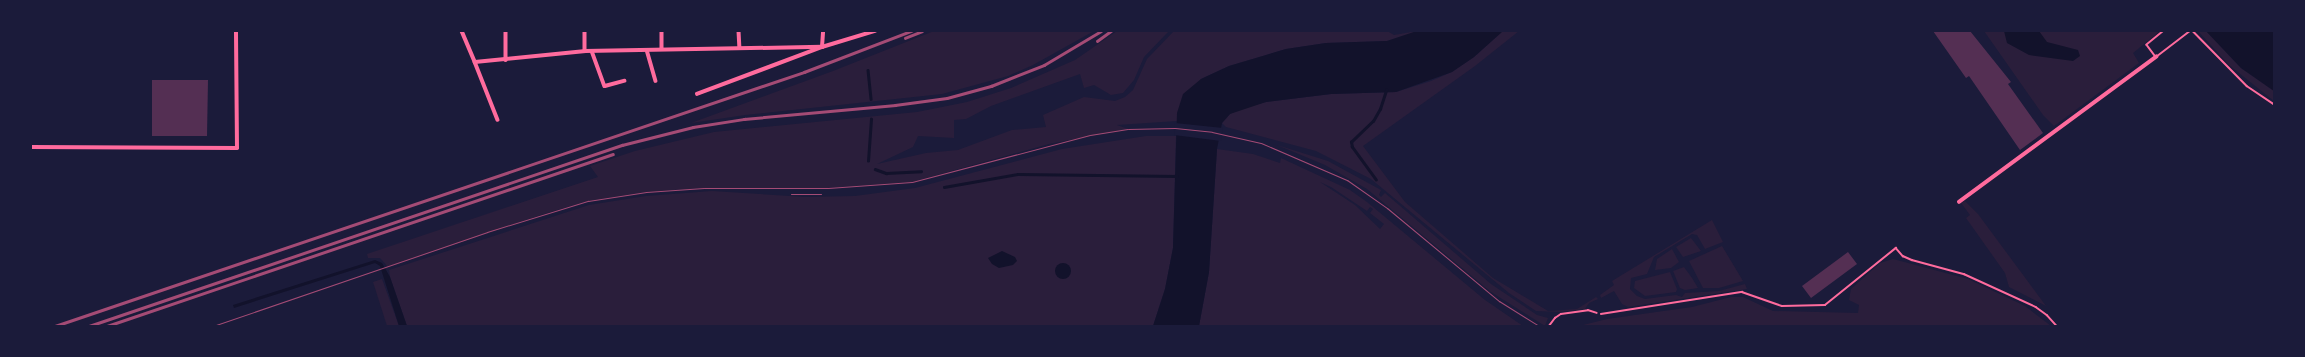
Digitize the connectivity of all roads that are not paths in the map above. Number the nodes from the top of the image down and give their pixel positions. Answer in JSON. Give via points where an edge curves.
{"nodes":[{"id":1,"x":236,"y":31,"type":"edge"},
{"id":2,"x":462,"y":31,"type":"edge"},
{"id":3,"x":506,"y":31,"type":"edge"},
{"id":4,"x":585,"y":31,"type":"edge"},
{"id":5,"x":662,"y":31,"type":"edge"},
{"id":6,"x":739,"y":31,"type":"edge"},
{"id":7,"x":823,"y":31,"type":"edge"},
{"id":8,"x":875,"y":31,"type":"edge"},
{"id":9,"x":2164,"y":31,"type":"edge"},
{"id":10,"x":2190,"y":31,"type":"edge"},
{"id":11,"x":2193,"y":31,"type":"edge"},
{"id":12,"x":822,"y":47,"type":"junction"},
{"id":13,"x":740,"y":48,"type":"junction"},
{"id":14,"x":662,"y":49,"type":"junction"},
{"id":15,"x":647,"y":50,"type":"junction"},
{"id":16,"x":585,"y":51,"type":"junction"},
{"id":17,"x":592,"y":51,"type":"junction"},
{"id":18,"x":2156,"y":57,"type":"junction"},
{"id":19,"x":506,"y":60,"type":"junction"},
{"id":20,"x":475,"y":62,"type":"junction"},
{"id":21,"x":624,"y":81,"type":"dead end"},
{"id":22,"x":656,"y":82,"type":"dead end"},
{"id":23,"x":697,"y":94,"type":"dead end"},
{"id":24,"x":2274,"y":104,"type":"edge"},
{"id":25,"x":498,"y":120,"type":"dead end"},
{"id":26,"x":31,"y":147,"type":"edge"},
{"id":27,"x":1959,"y":202,"type":"joint"},
{"id":28,"x":1955,"y":204,"type":"dead end"},
{"id":29,"x":1601,"y":314,"type":"road end"},
{"id":30,"x":2057,"y":326,"type":"edge"}],
"edges":[{"from":1,"to":26,"type":"street","via":[[237,148]]},
{"from":2,"to":20,"type":"street"},
{"from":3,"to":19,"type":"street"},
{"from":4,"to":16,"type":"street"},
{"from":5,"to":14,"type":"street"},
{"from":6,"to":13,"type":"street"},
{"from":7,"to":12,"type":"street"},
{"from":8,"to":12,"type":"street"},
{"from":9,"to":18,"type":"lane","via":[[2147,45]]},
{"from":10,"to":18,"type":"lane"},
{"from":11,"to":24,"type":"lane","via":[[2247,86]]},
{"from":12,"to":13,"type":"street"},
{"from":12,"to":23,"type":"street"},
{"from":13,"to":14,"type":"street"},
{"from":14,"to":15,"type":"street"},
{"from":15,"to":17,"type":"street"},
{"from":15,"to":22,"type":"street"},
{"from":16,"to":17,"type":"street"},
{"from":16,"to":19,"type":"street"},
{"from":17,"to":21,"type":"street","via":[[605,86]]},
{"from":18,"to":27,"type":"street"},
{"from":19,"to":20,"type":"street"},
{"from":20,"to":25,"type":"street"},
{"from":27,"to":28,"type":"lane"},
{"from":29,"to":30,"type":"lane","via":[[1742,292],[1782,306],[1825,305],[1896,248],[1908,258],[1964,274],[2036,307]]}]}
